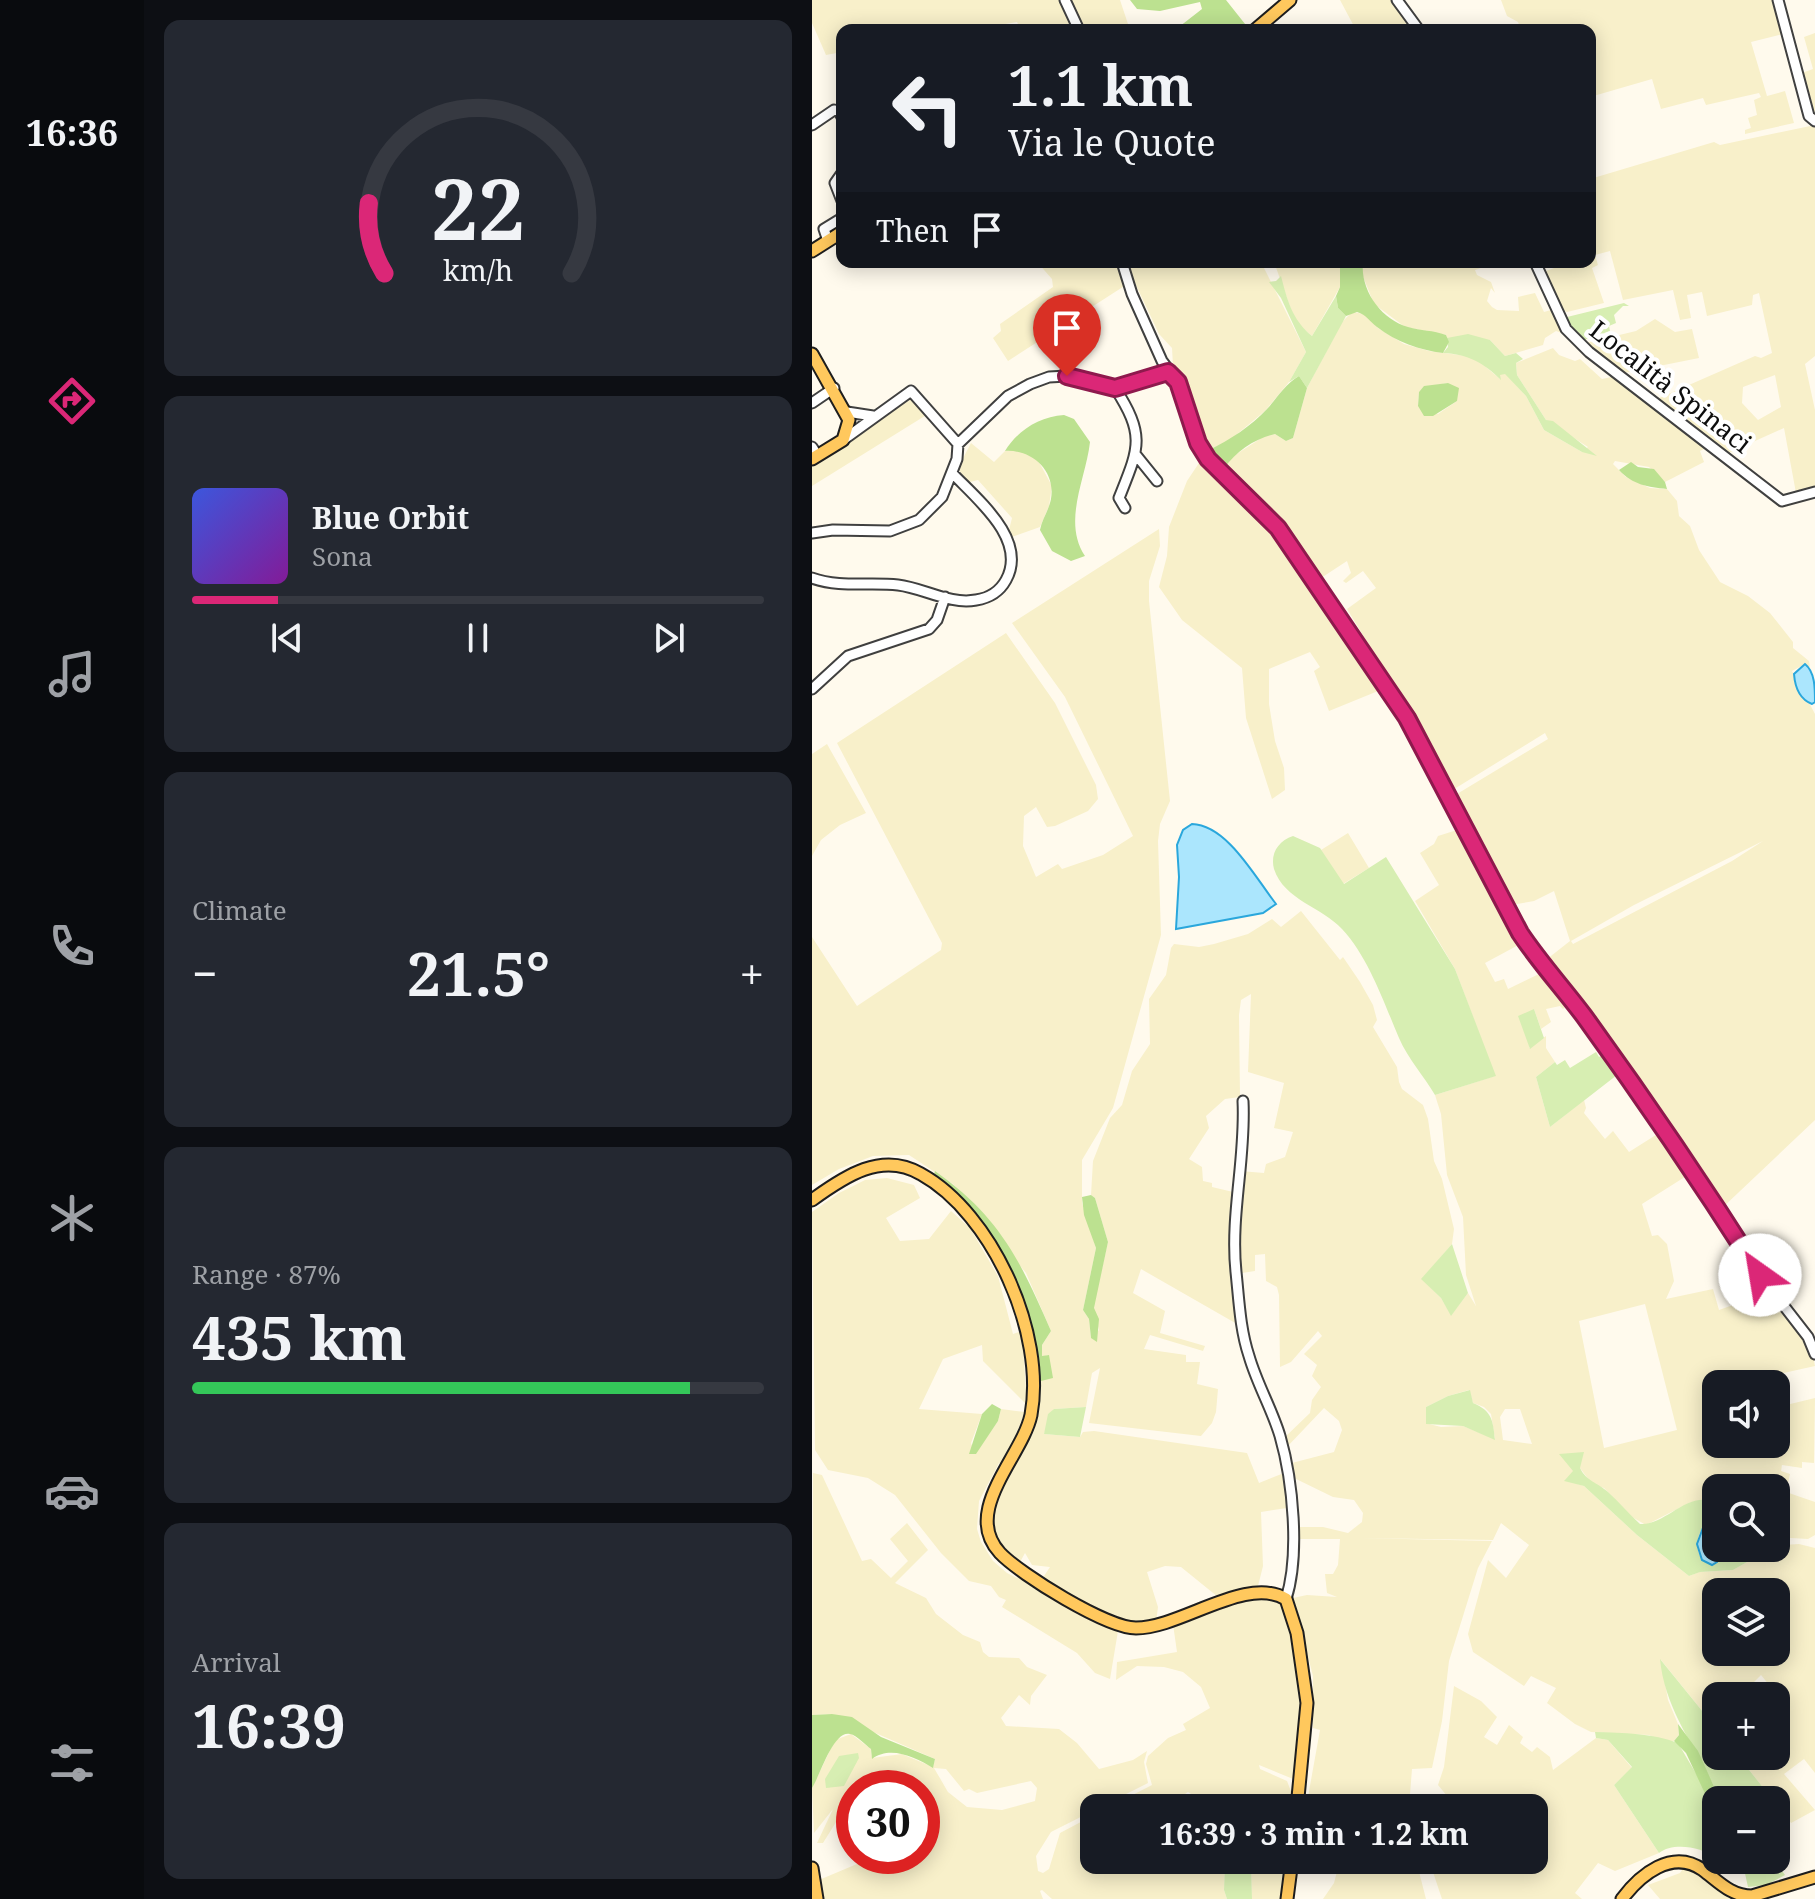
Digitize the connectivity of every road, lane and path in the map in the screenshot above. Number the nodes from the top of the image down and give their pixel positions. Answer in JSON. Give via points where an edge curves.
{"nodes":[{"id":1,"x":1065,"y":0,"type":"edge"},
{"id":2,"x":1290,"y":0,"type":"edge"},
{"id":3,"x":1397,"y":0,"type":"edge"},
{"id":4,"x":1778,"y":0,"type":"edge"},
{"id":5,"x":1076,"y":24,"type":"edge"},
{"id":6,"x":1262,"y":24,"type":"edge"},
{"id":7,"x":1415,"y":24,"type":"edge"},
{"id":8,"x":836,"y":110,"type":"edge"},
{"id":9,"x":1815,"y":121,"type":"edge"},
{"id":10,"x":812,"y":125,"type":"edge"},
{"id":11,"x":836,"y":222,"type":"edge"},
{"id":12,"x":836,"y":236,"type":"edge"},
{"id":13,"x":828,"y":241,"type":"junction"},
{"id":14,"x":812,"y":251,"type":"edge"},
{"id":15,"x":1124,"y":268,"type":"edge"},
{"id":16,"x":1538,"y":268,"type":"edge"},
{"id":17,"x":812,"y":354,"type":"edge"},
{"id":18,"x":1168,"y":372,"type":"junction"},
{"id":19,"x":834,"y":388,"type":"junction"},
{"id":20,"x":1115,"y":388,"type":"junction"},
{"id":21,"x":812,"y":403,"type":"edge"},
{"id":22,"x":876,"y":415,"type":"junction"},
{"id":23,"x":848,"y":416,"type":"junction"},
{"id":24,"x":864,"y":424,"type":"junction"},
{"id":25,"x":843,"y":440,"type":"junction"},
{"id":26,"x":958,"y":444,"type":"junction"},
{"id":27,"x":813,"y":452,"type":"edge"},
{"id":28,"x":1136,"y":455,"type":"junction"},
{"id":29,"x":952,"y":473,"type":"junction"},
{"id":30,"x":1157,"y":481,"type":"dead end"},
{"id":31,"x":1815,"y":492,"type":"edge"},
{"id":32,"x":1125,"y":508,"type":"dead end"},
{"id":33,"x":812,"y":533,"type":"edge"},
{"id":34,"x":812,"y":578,"type":"edge"},
{"id":35,"x":945,"y":597,"type":"junction"},
{"id":36,"x":812,"y":689,"type":"edge"},
{"id":37,"x":1243,"y":1101,"type":"dead end"},
{"id":38,"x":812,"y":1200,"type":"edge"},
{"id":39,"x":1815,"y":1354,"type":"edge"},
{"id":40,"x":1286,"y":1599,"type":"junction"},
{"id":41,"x":1298,"y":1794,"type":"edge"},
{"id":42,"x":812,"y":1868,"type":"edge"},
{"id":43,"x":1290,"y":1874,"type":"edge"},
{"id":44,"x":1815,"y":1877,"type":"edge"},
{"id":45,"x":817,"y":1899,"type":"edge"},
{"id":46,"x":1287,"y":1899,"type":"edge"},
{"id":47,"x":1622,"y":1899,"type":"edge"}],
"edges":[{"from":1,"to":5,"type":"street"},
{"from":2,"to":6,"type":"main road"},
{"from":3,"to":7,"type":"street"},
{"from":4,"to":9,"type":"street","via":[[1809,116]]},
{"from":8,"to":10,"type":"street"},
{"from":11,"to":13,"type":"street","via":[[824,229]]},
{"from":12,"to":13,"type":"main road"},
{"from":13,"to":14,"type":"main road"},
{"from":15,"to":18,"type":"street"},
{"from":16,"to":31,"type":"street","name":"Località Spinaci","via":[[1566,329],[1589,352],[1782,501]]},
{"from":17,"to":19,"type":"main road"},
{"from":18,"to":20,"type":"street"},
{"from":18,"to":39,"type":"street","via":[[1178,382],[1208,459],[1278,528],[1407,718],[1533,953],[1584,1016]]},
{"from":19,"to":21,"type":"street"},
{"from":19,"to":23,"type":"main road"},
{"from":20,"to":26,"type":"street","via":[[1049,377],[1008,396]]},
{"from":20,"to":28,"type":"street","via":[[1132,415]]},
{"from":22,"to":23,"type":"street"},
{"from":22,"to":24,"type":"street"},
{"from":22,"to":26,"type":"street","via":[[911,391]]},
{"from":23,"to":24,"type":"street"},
{"from":23,"to":25,"type":"main road"},
{"from":24,"to":25,"type":"street"},
{"from":25,"to":27,"type":"main road"},
{"from":26,"to":29,"type":"street"},
{"from":28,"to":30,"type":"street"},
{"from":28,"to":32,"type":"street","via":[[1119,498]]},
{"from":29,"to":33,"type":"street","via":[[931,511],[904,528]]},
{"from":29,"to":35,"type":"street","via":[[1002,530],[1013,561],[1004,583],[988,597]]},
{"from":34,"to":35,"type":"street","via":[[899,585]]},
{"from":35,"to":36,"type":"street","via":[[929,629],[848,656]]},
{"from":37,"to":40,"type":"street","via":[[1235,1267],[1249,1358],[1280,1435],[1289,1477],[1294,1575]]},
{"from":38,"to":40,"type":"main road","via":[[861,1169],[885,1164],[910,1167],[959,1203],[997,1253],[1028,1340],[1032,1399],[1018,1449],[989,1507],[992,1541],[1010,1561],[1095,1616],[1135,1628],[1173,1622],[1238,1597],[1272,1592]]},
{"from":40,"to":41,"type":"main road","via":[[1297,1633],[1307,1703]]},
{"from":42,"to":45,"type":"main road"},
{"from":43,"to":46,"type":"main road"},
{"from":44,"to":47,"type":"main road","via":[[1741,1896],[1694,1865],[1667,1863],[1649,1870]]}]}
